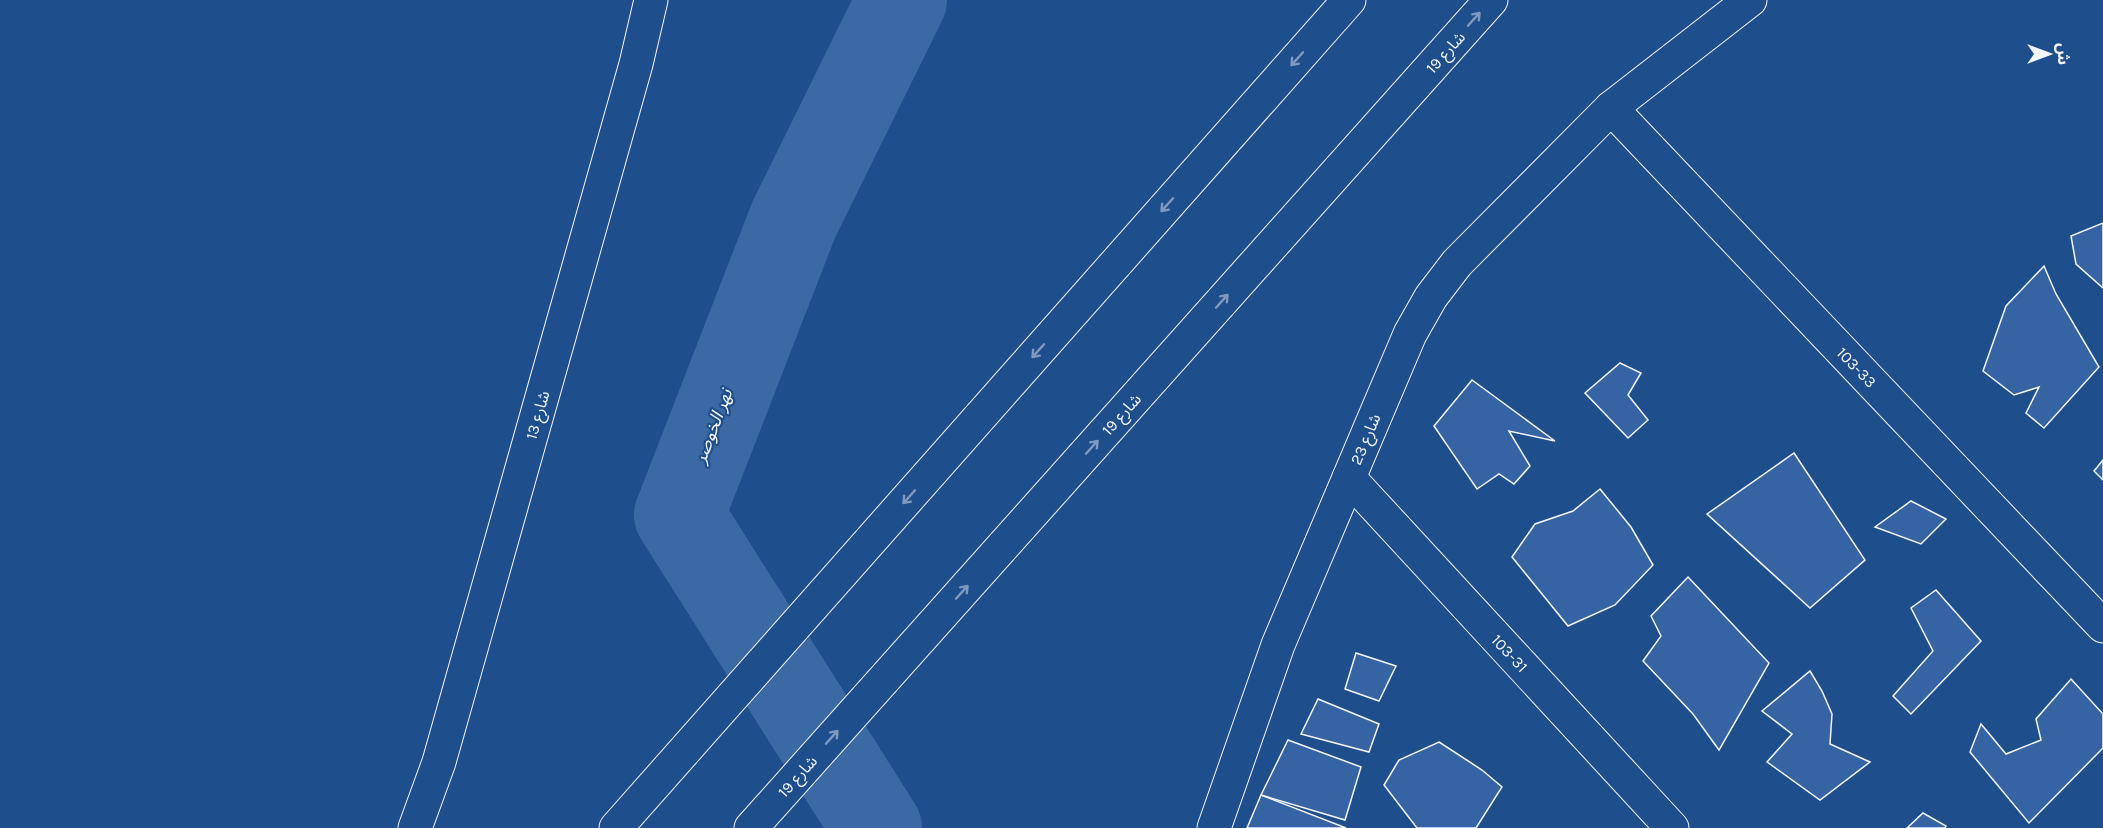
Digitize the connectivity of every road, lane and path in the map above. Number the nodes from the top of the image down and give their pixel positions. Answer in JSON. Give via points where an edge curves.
{"nodes":[{"id":1,"x":651,"y":0,"type":"edge"},
{"id":2,"x":1491,"y":0,"type":"edge"},
{"id":3,"x":1750,"y":0,"type":"edge"},
{"id":4,"x":1342,"y":8,"type":"edge"},
{"id":5,"x":1611,"y":108,"type":"junction"},
{"id":6,"x":1349,"y":478,"type":"junction"},
{"id":7,"x":2103,"y":626,"type":"edge"},
{"id":8,"x":415,"y":828,"type":"edge"},
{"id":9,"x":616,"y":828,"type":"edge"},
{"id":10,"x":751,"y":828,"type":"edge"},
{"id":11,"x":1214,"y":828,"type":"edge"},
{"id":12,"x":1671,"y":828,"type":"edge"}],
"edges":[{"from":1,"to":8,"type":"main road","name":"شارع 13","via":[[439,762]]},
{"from":10,"to":2,"type":"main road","name":"شارع 19","one_way":true},
{"from":3,"to":5,"type":"main road","name":"شارع 23"},
{"from":4,"to":9,"type":"main road","one_way":true},
{"from":5,"to":6,"type":"main road","name":"شارع 23","via":[[1457,263],[1431,297],[1410,334]]},
{"from":5,"to":7,"type":"main road","name":"103-33"},
{"from":6,"to":11,"type":"main road","name":"شارع 23","via":[[1278,645]]},
{"from":6,"to":12,"type":"main road","name":"103-31"}]}
